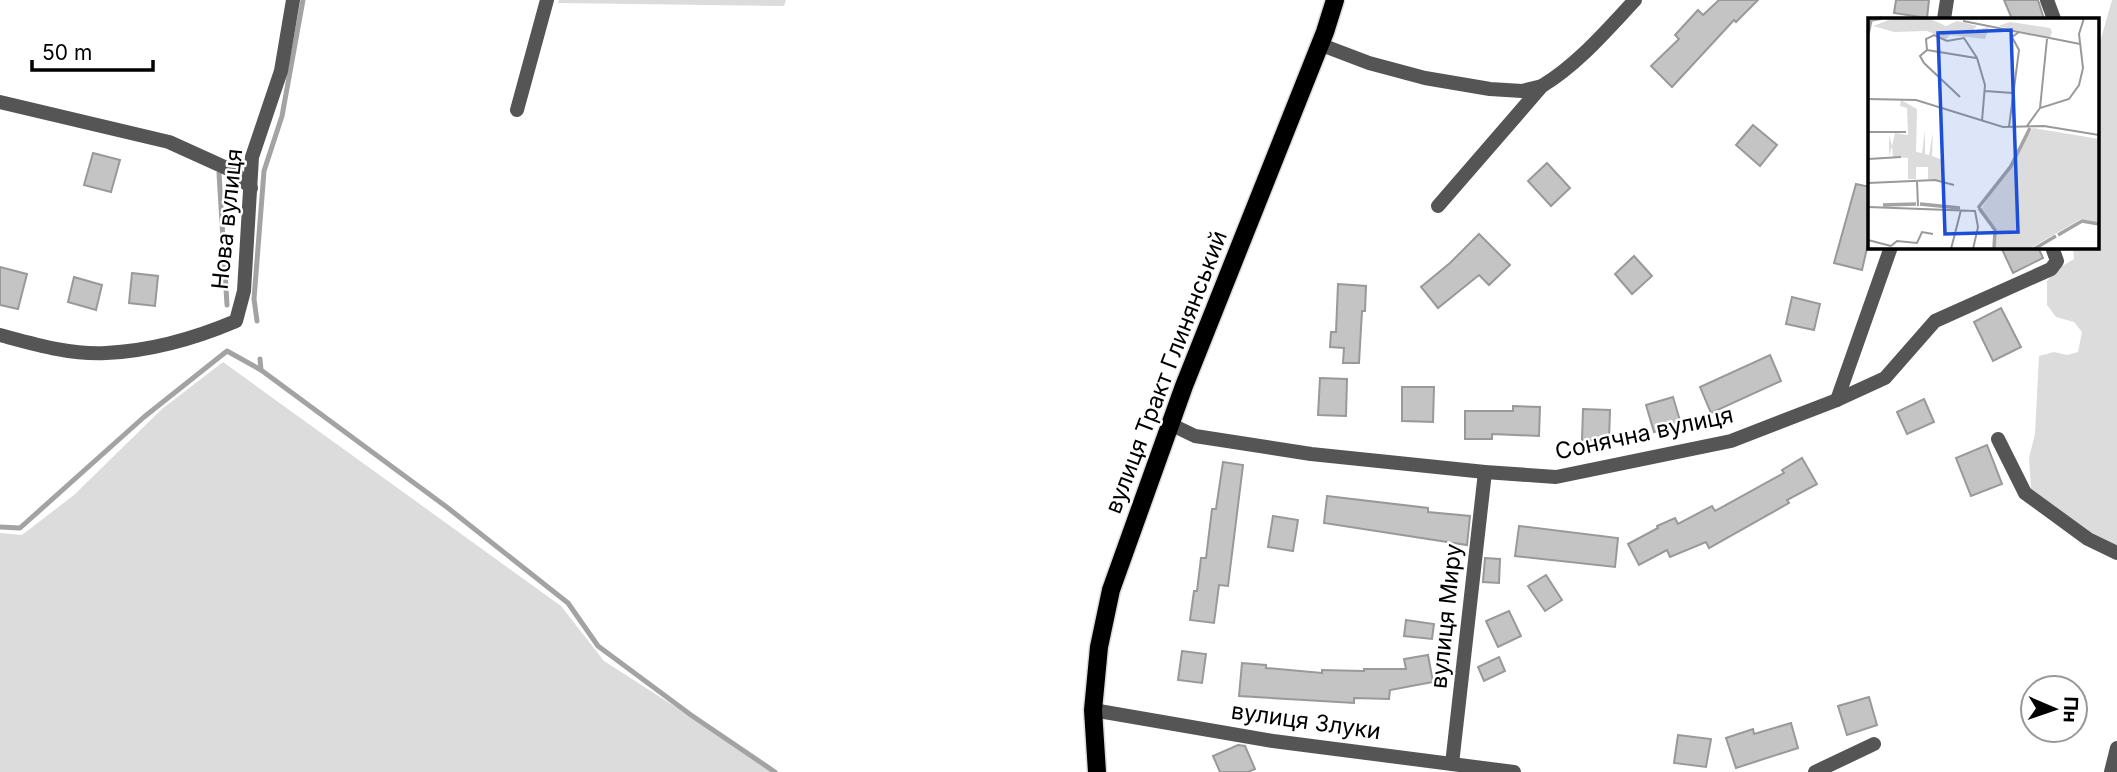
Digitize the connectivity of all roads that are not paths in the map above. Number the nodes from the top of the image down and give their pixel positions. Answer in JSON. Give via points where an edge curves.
{"nodes":[{"id":1,"x":293,"y":0,"type":"edge"},
{"id":2,"x":547,"y":0,"type":"edge"},
{"id":3,"x":1335,"y":0,"type":"edge"},
{"id":4,"x":1634,"y":0,"type":"edge"},
{"id":5,"x":1947,"y":0,"type":"edge"},
{"id":6,"x":2047,"y":0,"type":"edge"},
{"id":7,"x":1944,"y":18,"type":"edge"},
{"id":8,"x":2054,"y":18,"type":"edge"},
{"id":9,"x":1319,"y":44,"type":"junction"},
{"id":10,"x":1542,"y":86,"type":"junction"},
{"id":11,"x":0,"y":102,"type":"edge"},
{"id":12,"x":517,"y":110,"type":"dead end"},
{"id":13,"x":251,"y":188,"type":"junction"},
{"id":14,"x":1438,"y":206,"type":"dead end"},
{"id":15,"x":1891,"y":248,"type":"edge"},
{"id":16,"x":2052,"y":248,"type":"edge"},
{"id":17,"x":0,"y":335,"type":"edge"},
{"id":18,"x":1837,"y":400,"type":"junction"},
{"id":19,"x":1170,"y":424,"type":"junction"},
{"id":20,"x":1998,"y":439,"type":"dead end"},
{"id":21,"x":1485,"y":472,"type":"junction"},
{"id":22,"x":2117,"y":553,"type":"edge"},
{"id":23,"x":1093,"y":710,"type":"junction"},
{"id":24,"x":1874,"y":744,"type":"dead end"},
{"id":25,"x":2117,"y":748,"type":"edge"},
{"id":26,"x":1452,"y":764,"type":"junction"},
{"id":27,"x":1097,"y":772,"type":"edge"},
{"id":28,"x":1514,"y":772,"type":"edge"},
{"id":29,"x":1815,"y":772,"type":"edge"},
{"id":30,"x":2111,"y":772,"type":"edge"}],
"edges":[{"from":1,"to":13,"type":"street","name":"Нова вулиця","via":[[281,71],[251,157]]},
{"from":2,"to":12,"type":"street"},
{"from":3,"to":9,"type":"main road","name":"вулиця Тракт Глинянський"},
{"from":4,"to":10,"type":"street","via":[[1601,37]]},
{"from":5,"to":7,"type":"street"},
{"from":6,"to":8,"type":"street"},
{"from":9,"to":10,"type":"street","via":[[1425,78],[1490,89],[1522,91]]},
{"from":9,"to":19,"type":"main road","name":"вулиця Тракт Глинянський"},
{"from":10,"to":14,"type":"street"},
{"from":11,"to":13,"type":"street","via":[[169,142],[233,170]]},
{"from":13,"to":17,"type":"street","name":"Нова вулиця","via":[[244,291],[236,321],[204,335],[105,354],[63,350]]},
{"from":15,"to":18,"type":"street"},
{"from":16,"to":18,"type":"street","name":"Сонячна вулиця","via":[[2057,261],[2051,269],[1935,321],[1885,378]]},
{"from":18,"to":21,"type":"street","name":"Сонячна вулиця","via":[[1731,441],[1664,455],[1556,477]]},
{"from":19,"to":21,"type":"street","name":"Сонячна вулиця","via":[[1195,436],[1311,454]]},
{"from":19,"to":23,"type":"main road","name":"вулиця Тракт Глинянський","via":[[1111,590]]},
{"from":20,"to":22,"type":"street","via":[[2025,493]]},
{"from":21,"to":26,"type":"street","name":"вулиця Миру"},
{"from":23,"to":26,"type":"street","name":"вулиця Злуки","via":[[1273,741]]},
{"from":23,"to":27,"type":"main road","name":"вулиця Тракт Глинянський"},
{"from":24,"to":29,"type":"street"},
{"from":25,"to":30,"type":"street"},
{"from":26,"to":28,"type":"street","name":"вулиця Злуки"}]}
